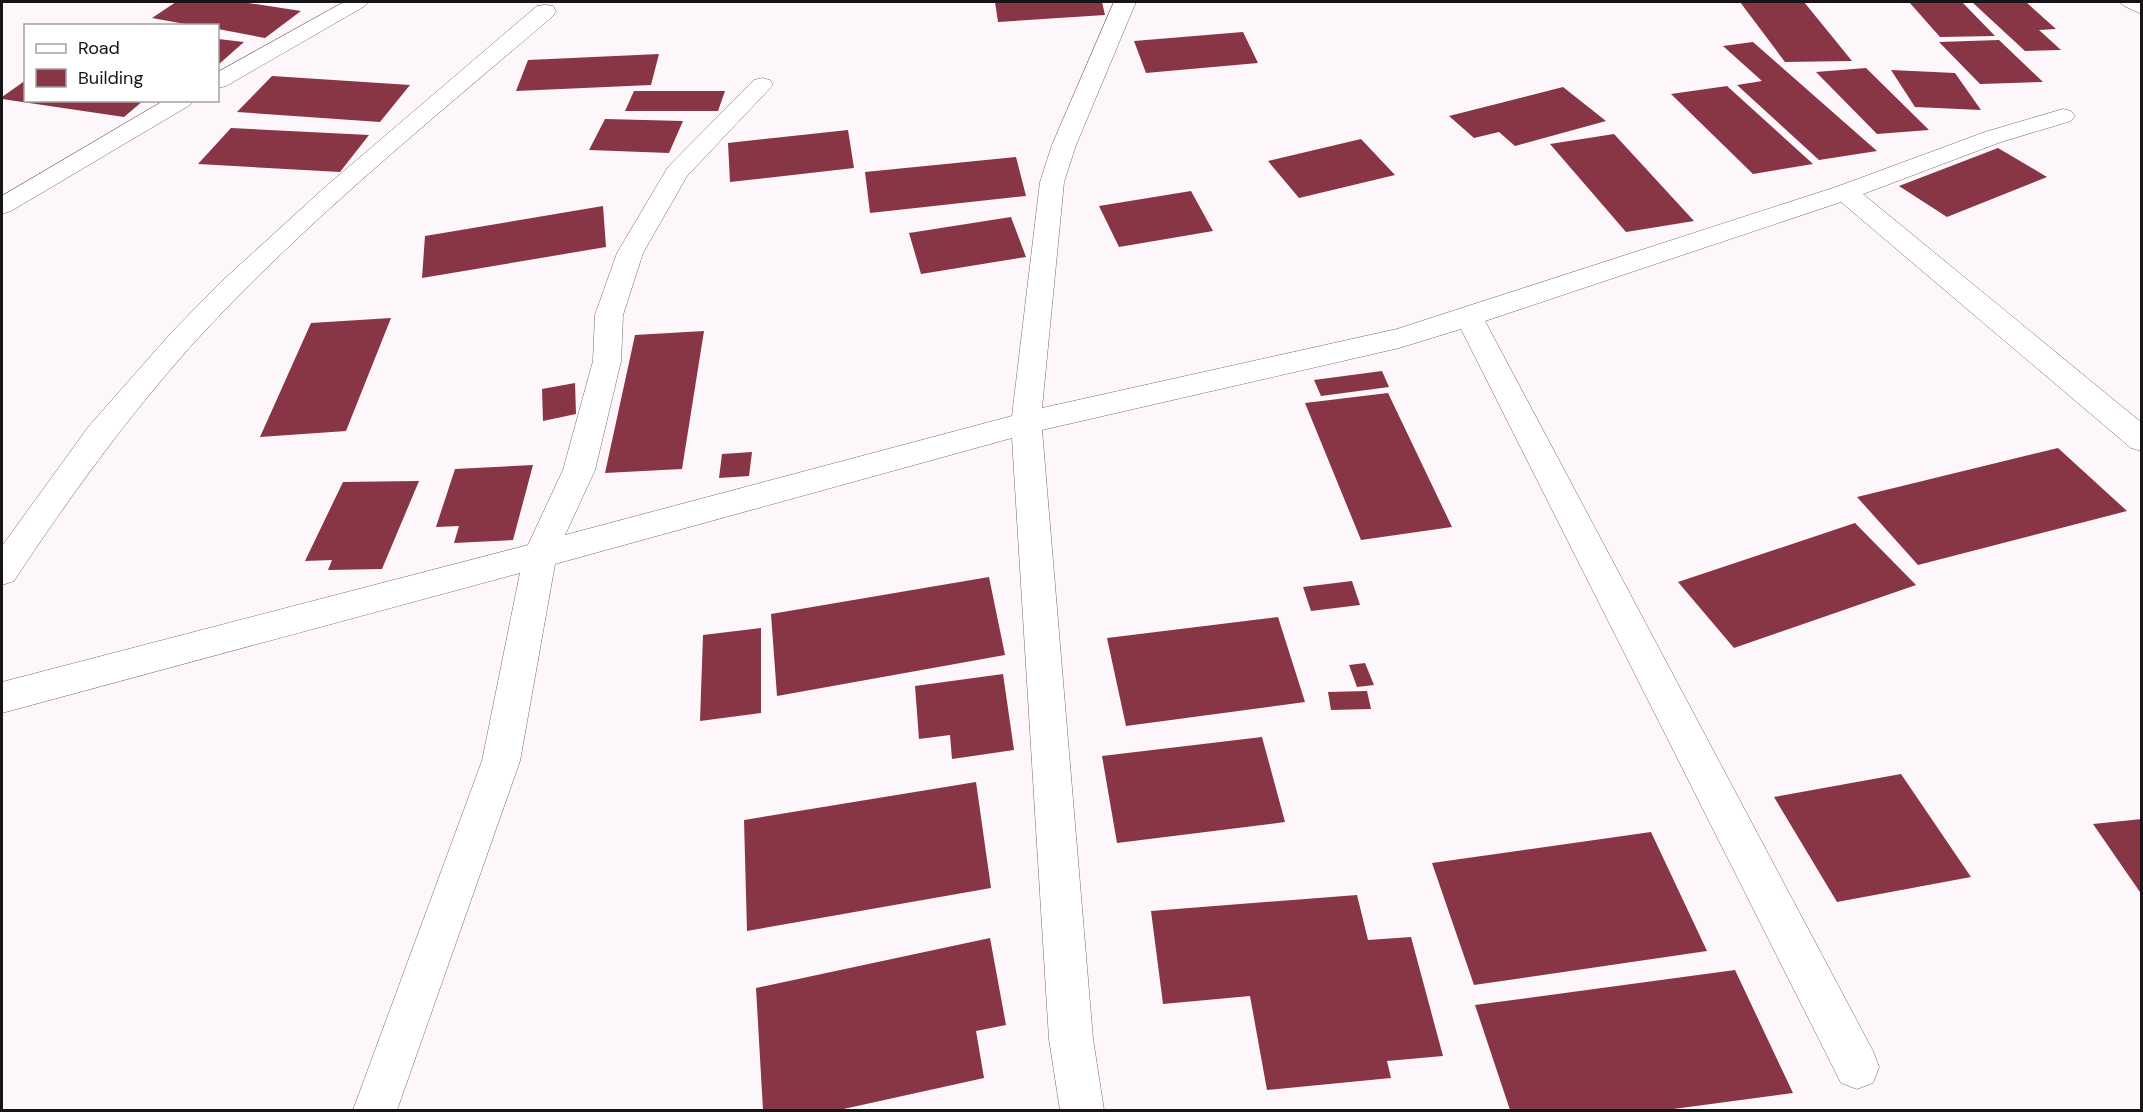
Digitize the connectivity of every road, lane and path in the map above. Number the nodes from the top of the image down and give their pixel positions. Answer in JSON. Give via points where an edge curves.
{"nodes":[{"id":1,"x":358,"y":2,"type":"edge"},
{"id":2,"x":1125,"y":2,"type":"edge"},
{"id":3,"x":2131,"y":2,"type":"edge"},
{"id":4,"x":2142,"y":8,"type":"edge"},
{"id":5,"x":545,"y":11,"type":"dead end"},
{"id":6,"x":219,"y":80,"type":"edge"},
{"id":7,"x":762,"y":85,"type":"dead end"},
{"id":8,"x":180,"y":102,"type":"edge"},
{"id":9,"x":2062,"y":116,"type":"dead end"},
{"id":10,"x":1845,"y":192,"type":"junction"},
{"id":11,"x":2,"y":206,"type":"edge"},
{"id":12,"x":1470,"y":317,"type":"junction"},
{"id":13,"x":1026,"y":423,"type":"junction"},
{"id":14,"x":2142,"y":440,"type":"edge"},
{"id":15,"x":540,"y":555,"type":"junction"},
{"id":16,"x":2,"y":573,"type":"edge"},
{"id":17,"x":2,"y":697,"type":"edge"},
{"id":18,"x":1857,"y":1067,"type":"dead end"},
{"id":19,"x":375,"y":1110,"type":"edge"},
{"id":20,"x":1082,"y":1110,"type":"edge"}],
"edges":[{"from":1,"to":6,"type":"street"},
{"from":2,"to":13,"type":"street","via":[[1052,182]]},
{"from":3,"to":4,"type":"street"},
{"from":5,"to":16,"type":"street","via":[[273,249],[207,314],[136,390],[60,486]]},
{"from":7,"to":15,"type":"street","via":[[677,172],[630,253],[609,315],[608,361],[579,470]]},
{"from":8,"to":11,"type":"street"},
{"from":9,"to":10,"type":"street"},
{"from":10,"to":12,"type":"street"},
{"from":10,"to":14,"type":"street"},
{"from":12,"to":13,"type":"street","via":[[1399,338]]},
{"from":12,"to":18,"type":"street"},
{"from":13,"to":15,"type":"street"},
{"from":13,"to":20,"type":"street","via":[[1071,1039]]},
{"from":15,"to":17,"type":"street"},
{"from":15,"to":19,"type":"street","via":[[501,761]]}]}
